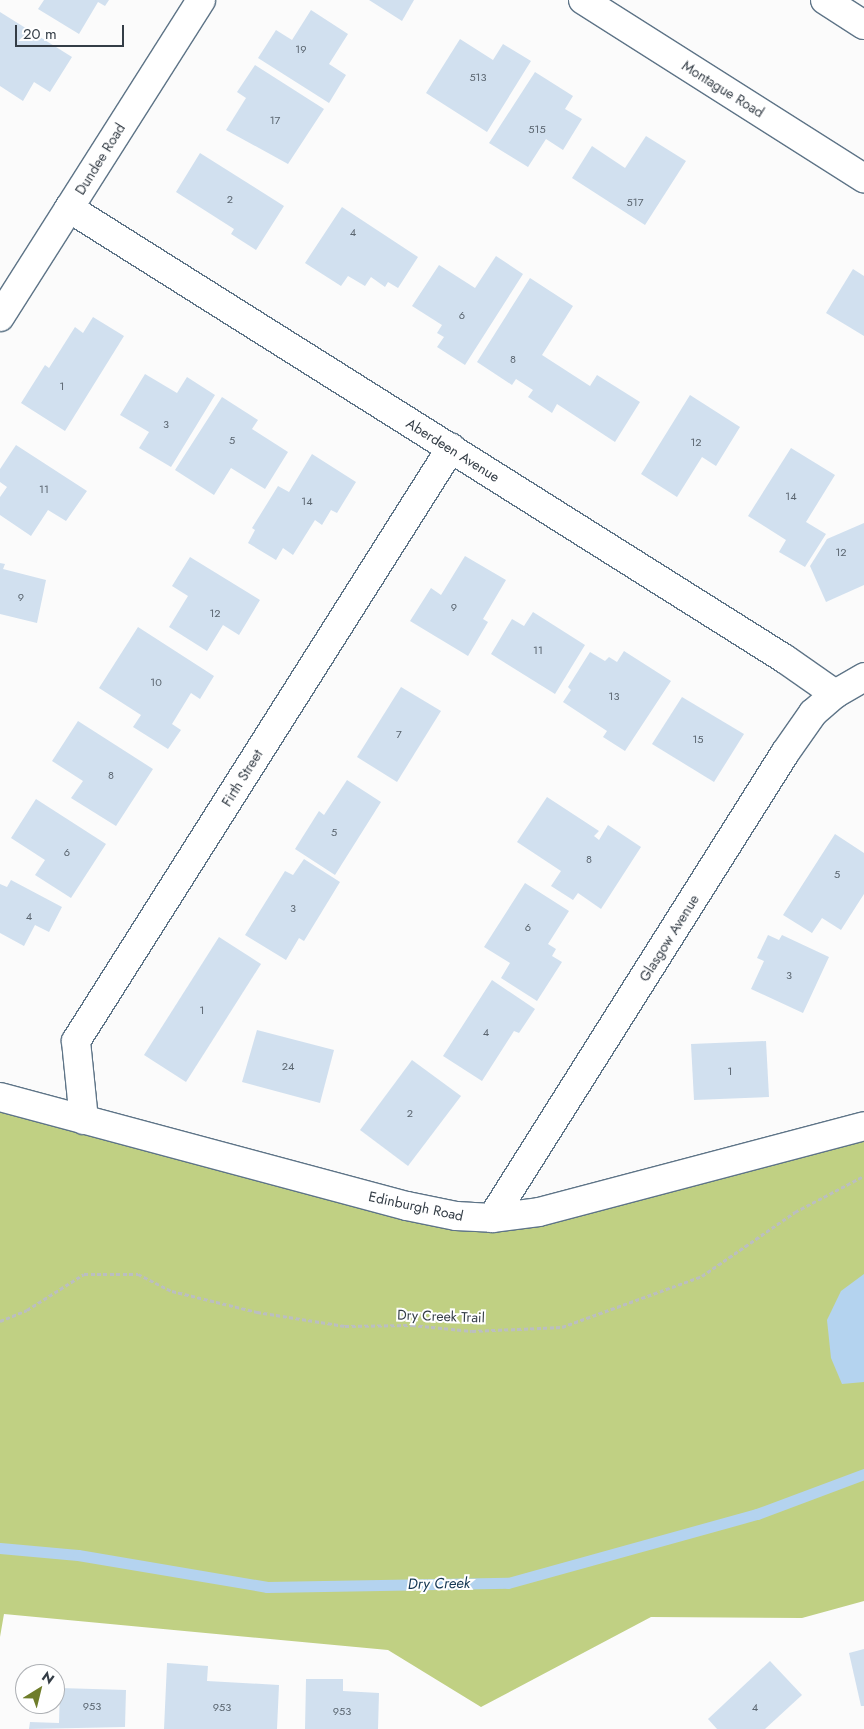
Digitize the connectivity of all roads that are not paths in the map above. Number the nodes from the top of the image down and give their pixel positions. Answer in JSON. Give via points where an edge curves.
{"nodes":[{"id":1,"x":201,"y":0,"type":"edge"},
{"id":2,"x":583,"y":0,"type":"edge"},
{"id":3,"x":825,"y":0,"type":"edge"},
{"id":4,"x":864,"y":25,"type":"edge"},
{"id":5,"x":864,"y":178,"type":"edge"},
{"id":6,"x":69,"y":208,"type":"junction"},
{"id":7,"x":0,"y":317,"type":"edge"},
{"id":8,"x":451,"y":448,"type":"junction"},
{"id":9,"x":864,"y":677,"type":"edge"},
{"id":10,"x":835,"y":694,"type":"junction"},
{"id":11,"x":0,"y":1097,"type":"edge"},
{"id":12,"x":84,"y":1120,"type":"junction"},
{"id":13,"x":864,"y":1126,"type":"edge"},
{"id":14,"x":492,"y":1218,"type":"junction"}],
"edges":[{"from":1,"to":6,"type":"street","name":"Dundee Road"},
{"from":2,"to":5,"type":"street","name":"Montague Road"},
{"from":3,"to":4,"type":"street"},
{"from":6,"to":7,"type":"street","name":"Dundee Road"},
{"from":6,"to":8,"type":"street","name":"Aberdeen Avenue"},
{"from":8,"to":10,"type":"street","name":"Aberdeen Avenue"},
{"from":8,"to":12,"type":"street","name":"Firth Street","via":[[76,1041]]},
{"from":9,"to":10,"type":"street","name":"Glasgow Avenue"},
{"from":10,"to":14,"type":"street","name":"Glasgow Avenue","via":[[813,713],[785,753]]},
{"from":11,"to":12,"type":"street","name":"Edinburgh Road"},
{"from":12,"to":14,"type":"street","name":"Edinburgh Road","via":[[407,1206],[456,1216]]},
{"from":13,"to":14,"type":"street","name":"Edinburgh Road","via":[[539,1212]]}]}
